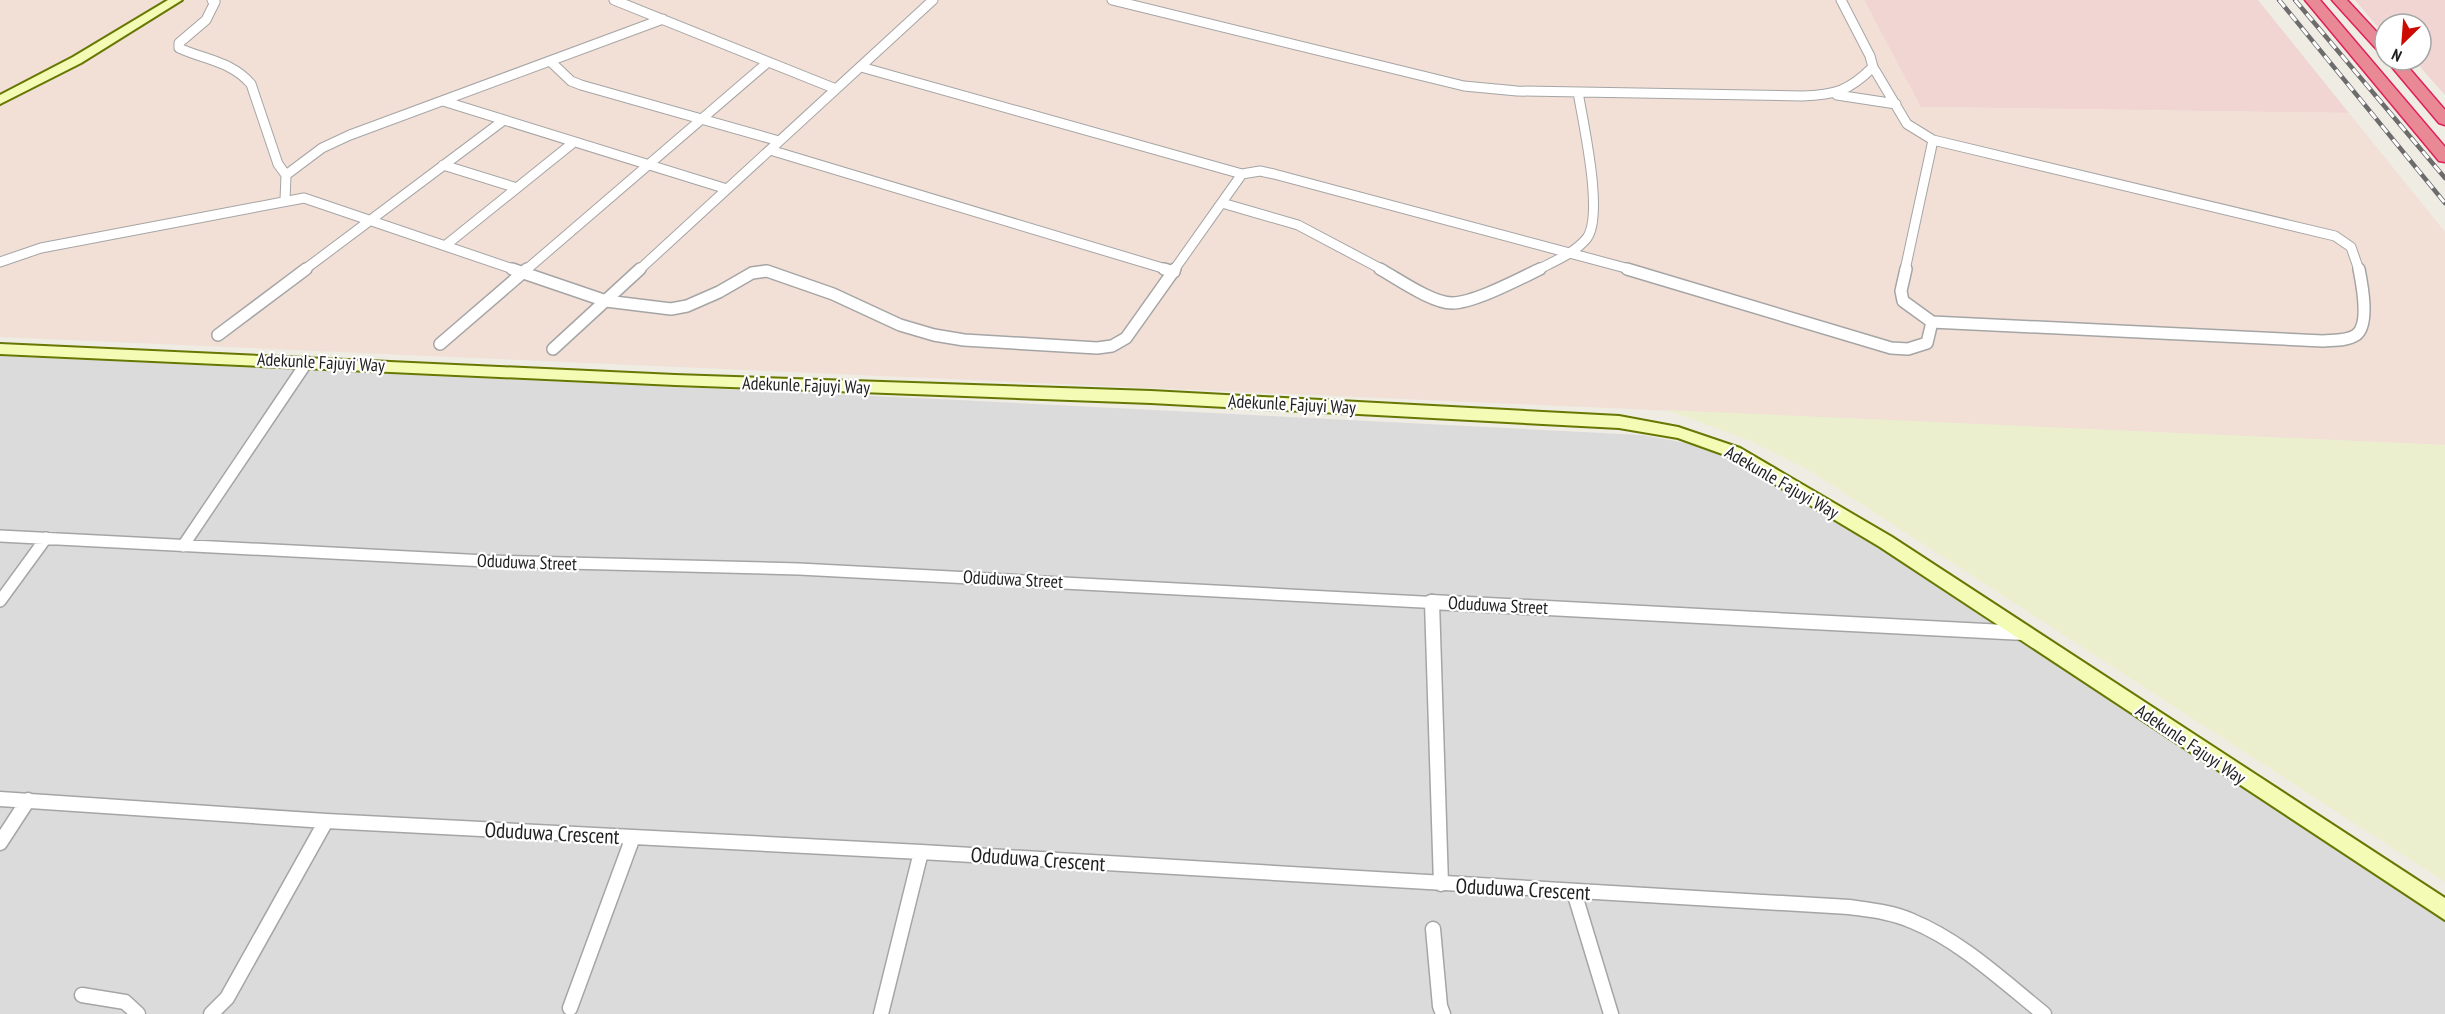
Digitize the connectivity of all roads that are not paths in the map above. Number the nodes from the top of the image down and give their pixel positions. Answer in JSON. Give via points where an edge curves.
{"nodes":[{"id":1,"x":176,"y":0,"type":"edge"},
{"id":2,"x":212,"y":0,"type":"edge"},
{"id":3,"x":614,"y":0,"type":"edge"},
{"id":4,"x":933,"y":0,"type":"edge"},
{"id":5,"x":1112,"y":0,"type":"edge"},
{"id":6,"x":1841,"y":0,"type":"edge"},
{"id":7,"x":2312,"y":0,"type":"edge"},
{"id":8,"x":2339,"y":0,"type":"edge"},
{"id":9,"x":663,"y":20,"type":"junction"},
{"id":10,"x":2373,"y":37,"type":"edge"},
{"id":11,"x":550,"y":61,"type":"junction"},
{"id":12,"x":768,"y":62,"type":"junction"},
{"id":13,"x":861,"y":67,"type":"junction"},
{"id":14,"x":1873,"y":67,"type":"junction"},
{"id":15,"x":2404,"y":72,"type":"edge"},
{"id":16,"x":836,"y":89,"type":"junction"},
{"id":17,"x":1578,"y":92,"type":"junction"},
{"id":18,"x":1837,"y":95,"type":"junction"},
{"id":19,"x":0,"y":100,"type":"edge"},
{"id":20,"x":443,"y":100,"type":"junction"},
{"id":21,"x":1896,"y":104,"type":"junction"},
{"id":22,"x":504,"y":120,"type":"junction"},
{"id":23,"x":699,"y":120,"type":"junction"},
{"id":24,"x":2445,"y":120,"type":"edge"},
{"id":25,"x":1933,"y":140,"type":"junction"},
{"id":26,"x":779,"y":141,"type":"junction"},
{"id":27,"x":574,"y":142,"type":"junction"},
{"id":28,"x":770,"y":150,"type":"junction"},
{"id":29,"x":2445,"y":157,"type":"edge"},
{"id":30,"x":443,"y":165,"type":"junction"},
{"id":31,"x":648,"y":165,"type":"junction"},
{"id":32,"x":1242,"y":174,"type":"junction"},
{"id":33,"x":286,"y":175,"type":"junction"},
{"id":34,"x":517,"y":188,"type":"junction"},
{"id":35,"x":727,"y":189,"type":"junction"},
{"id":36,"x":285,"y":200,"type":"junction"},
{"id":37,"x":1222,"y":203,"type":"junction"},
{"id":38,"x":371,"y":220,"type":"junction"},
{"id":39,"x":446,"y":246,"type":"junction"},
{"id":40,"x":1570,"y":254,"type":"junction"},
{"id":41,"x":0,"y":262,"type":"edge"},
{"id":42,"x":522,"y":272,"type":"junction"},
{"id":43,"x":1174,"y":272,"type":"junction"},
{"id":44,"x":606,"y":301,"type":"junction"},
{"id":45,"x":1932,"y":322,"type":"junction"},
{"id":46,"x":218,"y":335,"type":"dead end"},
{"id":47,"x":440,"y":344,"type":"dead end"},
{"id":48,"x":0,"y":349,"type":"edge"},
{"id":49,"x":553,"y":349,"type":"dead end"},
{"id":50,"x":307,"y":362,"type":"junction"},
{"id":51,"x":0,"y":536,"type":"edge"},
{"id":52,"x":46,"y":538,"type":"junction"},
{"id":53,"x":183,"y":546,"type":"junction"},
{"id":54,"x":0,"y":601,"type":"edge"},
{"id":55,"x":1432,"y":602,"type":"junction"},
{"id":56,"x":2026,"y":633,"type":"junction"},
{"id":57,"x":0,"y":799,"type":"edge"},
{"id":58,"x":28,"y":800,"type":"junction"},
{"id":59,"x":326,"y":821,"type":"junction"},
{"id":60,"x":633,"y":837,"type":"junction"},
{"id":61,"x":0,"y":843,"type":"edge"},
{"id":62,"x":921,"y":852,"type":"junction"},
{"id":63,"x":1441,"y":884,"type":"junction"},
{"id":64,"x":1574,"y":892,"type":"junction"},
{"id":65,"x":2445,"y":910,"type":"edge"},
{"id":66,"x":1433,"y":929,"type":"dead end"},
{"id":67,"x":82,"y":995,"type":"dead end"},
{"id":68,"x":570,"y":1008,"type":"dead end"},
{"id":69,"x":138,"y":1014,"type":"edge"},
{"id":70,"x":211,"y":1014,"type":"edge"},
{"id":71,"x":881,"y":1014,"type":"edge"},
{"id":72,"x":1443,"y":1014,"type":"edge"},
{"id":73,"x":1611,"y":1014,"type":"edge"},
{"id":74,"x":2044,"y":1014,"type":"edge"}],
"edges":[{"from":1,"to":19,"type":"street","via":[[77,60]]},
{"from":2,"to":33,"type":"street","via":[[215,2],[210,15],[179,43],[179,48],[222,61],[244,75],[251,84],[278,164]]},
{"from":3,"to":9,"type":"street"},
{"from":4,"to":13,"type":"street"},
{"from":5,"to":17,"type":"street","via":[[1464,86]]},
{"from":6,"to":14,"type":"street"},
{"from":7,"to":29,"type":"highway"},
{"from":8,"to":10,"type":"highway"},
{"from":9,"to":11,"type":"street"},
{"from":9,"to":12,"type":"street"},
{"from":11,"to":20,"type":"street"},
{"from":11,"to":23,"type":"street","via":[[580,85]]},
{"from":12,"to":16,"type":"street"},
{"from":12,"to":23,"type":"street"},
{"from":13,"to":16,"type":"street"},
{"from":13,"to":32,"type":"street"},
{"from":14,"to":18,"type":"street"},
{"from":14,"to":21,"type":"street"},
{"from":15,"to":24,"type":"highway"},
{"from":16,"to":26,"type":"street"},
{"from":17,"to":18,"type":"street"},
{"from":17,"to":40,"type":"street","via":[[1595,217],[1585,240]]},
{"from":18,"to":21,"type":"street"},
{"from":20,"to":22,"type":"street"},
{"from":20,"to":33,"type":"street","via":[[322,148]]},
{"from":21,"to":25,"type":"street","via":[[1907,124]]},
{"from":22,"to":27,"type":"street"},
{"from":22,"to":30,"type":"street"},
{"from":23,"to":26,"type":"street"},
{"from":23,"to":31,"type":"street"},
{"from":25,"to":45,"type":"street","via":[[1901,291],[1903,301]]},
{"from":25,"to":45,"type":"street","via":[[2335,236],[2354,253],[2366,324],[2350,339],[2323,341]]},
{"from":26,"to":28,"type":"street"},
{"from":27,"to":31,"type":"street"},
{"from":27,"to":34,"type":"street"},
{"from":28,"to":35,"type":"street"},
{"from":28,"to":43,"type":"street"},
{"from":30,"to":34,"type":"street"},
{"from":30,"to":38,"type":"street"},
{"from":31,"to":35,"type":"street"},
{"from":31,"to":42,"type":"street"},
{"from":32,"to":37,"type":"street"},
{"from":32,"to":40,"type":"street","via":[[1274,174]]},
{"from":33,"to":36,"type":"street"},
{"from":34,"to":39,"type":"street"},
{"from":35,"to":44,"type":"street"},
{"from":36,"to":38,"type":"street","via":[[315,200]]},
{"from":36,"to":41,"type":"street","via":[[41,248]]},
{"from":37,"to":40,"type":"street","via":[[1298,225],[1410,286],[1451,303],[1477,296]]},
{"from":37,"to":43,"type":"street"},
{"from":38,"to":39,"type":"street"},
{"from":38,"to":46,"type":"street"},
{"from":39,"to":42,"type":"street"},
{"from":40,"to":45,"type":"street","via":[[1891,348],[1908,349],[1927,343]]},
{"from":42,"to":44,"type":"street"},
{"from":42,"to":47,"type":"street"},
{"from":43,"to":44,"type":"street","via":[[1126,338],[1097,348],[934,335],[900,326],[812,286],[767,271],[752,273],[719,292],[671,309]]},
{"from":44,"to":49,"type":"street"},
{"from":48,"to":50,"type":"street","name":"Adekunle Fajuyi Way"},
{"from":50,"to":53,"type":"street"},
{"from":50,"to":56,"type":"street","name":"Adekunle Fajuyi Way","via":[[1151,397],[1657,426],[1708,441],[1759,465]]},
{"from":51,"to":52,"type":"street","name":"Oduduwa Street"},
{"from":52,"to":53,"type":"street","name":"Oduduwa Street"},
{"from":52,"to":54,"type":"street"},
{"from":53,"to":55,"type":"street","name":"Oduduwa Street","via":[[486,561],[799,569]]},
{"from":55,"to":56,"type":"street","name":"Oduduwa Street"},
{"from":55,"to":63,"type":"street"},
{"from":56,"to":65,"type":"street","name":"Adekunle Fajuyi Way"},
{"from":57,"to":58,"type":"street","name":"Oduduwa Crescent"},
{"from":58,"to":59,"type":"street","name":"Oduduwa Crescent"},
{"from":58,"to":61,"type":"street"},
{"from":59,"to":60,"type":"street","name":"Oduduwa Crescent"},
{"from":59,"to":70,"type":"street","via":[[228,998]]},
{"from":60,"to":62,"type":"street","name":"Oduduwa Crescent"},
{"from":60,"to":68,"type":"street"},
{"from":62,"to":63,"type":"street","name":"Oduduwa Crescent"},
{"from":62,"to":71,"type":"street"},
{"from":63,"to":64,"type":"street","name":"Oduduwa Crescent"},
{"from":64,"to":73,"type":"street"},
{"from":64,"to":74,"type":"street","name":"Oduduwa Crescent","via":[[1885,912],[1919,924],[1961,949]]},
{"from":66,"to":72,"type":"street"},
{"from":67,"to":69,"type":"street","via":[[125,1002]]}]}
